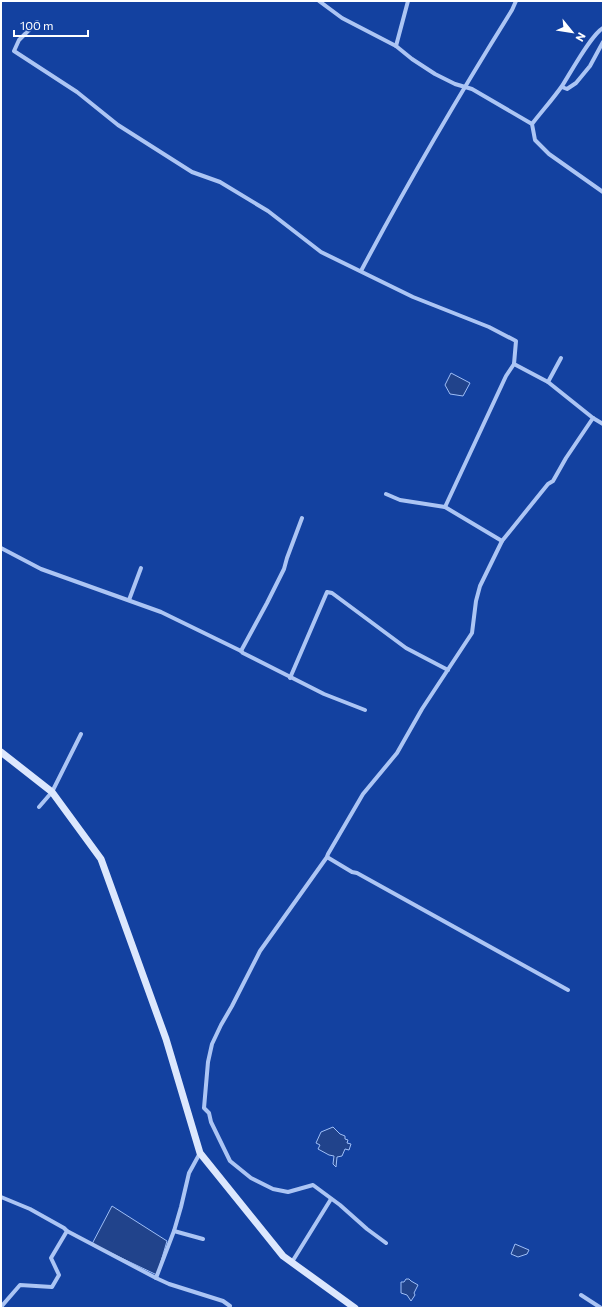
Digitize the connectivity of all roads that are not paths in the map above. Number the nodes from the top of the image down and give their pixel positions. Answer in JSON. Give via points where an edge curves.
{"nodes":[{"id":1,"x":319,"y":1,"type":"edge"},
{"id":2,"x":408,"y":1,"type":"edge"},
{"id":3,"x":516,"y":1,"type":"edge"},
{"id":4,"x":37,"y":22,"type":"dead end"},
{"id":5,"x":603,"y":28,"type":"edge"},
{"id":6,"x":603,"y":42,"type":"edge"},
{"id":7,"x":396,"y":46,"type":"junction"},
{"id":8,"x":464,"y":86,"type":"junction"},
{"id":9,"x":562,"y":87,"type":"junction"},
{"id":10,"x":532,"y":124,"type":"junction"},
{"id":11,"x":603,"y":192,"type":"edge"},
{"id":12,"x":361,"y":271,"type":"junction"},
{"id":13,"x":561,"y":358,"type":"dead end"},
{"id":14,"x":514,"y":364,"type":"junction"},
{"id":15,"x":548,"y":382,"type":"junction"},
{"id":16,"x":593,"y":418,"type":"junction"},
{"id":17,"x":603,"y":424,"type":"edge"},
{"id":18,"x":386,"y":494,"type":"dead end"},
{"id":19,"x":445,"y":507,"type":"junction"},
{"id":20,"x":302,"y":518,"type":"dead end"},
{"id":21,"x":502,"y":541,"type":"junction"},
{"id":22,"x":1,"y":548,"type":"edge"},
{"id":23,"x":142,"y":568,"type":"dead end"},
{"id":24,"x":129,"y":600,"type":"junction"},
{"id":25,"x":241,"y":651,"type":"junction"},
{"id":26,"x":448,"y":670,"type":"junction"},
{"id":27,"x":290,"y":678,"type":"junction"},
{"id":28,"x":365,"y":710,"type":"dead end"},
{"id":29,"x":81,"y":734,"type":"dead end"},
{"id":30,"x":1,"y":752,"type":"edge"},
{"id":31,"x":52,"y":792,"type":"junction"},
{"id":32,"x":39,"y":808,"type":"dead end"},
{"id":33,"x":327,"y":857,"type":"junction"},
{"id":34,"x":568,"y":990,"type":"dead end"},
{"id":35,"x":200,"y":1153,"type":"junction"},
{"id":36,"x":1,"y":1197,"type":"edge"},
{"id":37,"x":331,"y":1199,"type":"junction"},
{"id":38,"x":67,"y":1231,"type":"junction"},
{"id":39,"x":174,"y":1231,"type":"junction"},
{"id":40,"x":203,"y":1239,"type":"dead end"},
{"id":41,"x":386,"y":1243,"type":"dead end"},
{"id":42,"x":292,"y":1262,"type":"junction"},
{"id":43,"x":156,"y":1278,"type":"junction"},
{"id":44,"x":581,"y":1295,"type":"dead end"},
{"id":45,"x":230,"y":1306,"type":"dead end"},
{"id":46,"x":1,"y":1307,"type":"edge"},
{"id":47,"x":355,"y":1308,"type":"edge"},
{"id":48,"x":601,"y":1308,"type":"edge"}],
"edges":[{"from":1,"to":7,"type":"street","via":[[342,18]]},
{"from":2,"to":7,"type":"street"},
{"from":3,"to":8,"type":"street"},
{"from":4,"to":12,"type":"street","via":[[18,40],[14,51],[77,92],[118,125],[192,172],[220,182],[268,211],[321,252]]},
{"from":5,"to":9,"type":"street","via":[[592,40]]},
{"from":6,"to":9,"type":"street","via":[[590,66],[576,83],[567,88]]},
{"from":7,"to":8,"type":"street","via":[[435,74]]},
{"from":8,"to":10,"type":"street"},
{"from":8,"to":12,"type":"street"},
{"from":9,"to":10,"type":"street"},
{"from":10,"to":11,"type":"street","via":[[535,140],[539,145]]},
{"from":12,"to":14,"type":"street","via":[[516,341]]},
{"from":13,"to":15,"type":"street"},
{"from":14,"to":15,"type":"street"},
{"from":14,"to":19,"type":"street"},
{"from":15,"to":16,"type":"street"},
{"from":16,"to":17,"type":"street"},
{"from":16,"to":21,"type":"street","via":[[552,481]]},
{"from":18,"to":19,"type":"street","via":[[400,500]]},
{"from":19,"to":21,"type":"street"},
{"from":20,"to":25,"type":"street","via":[[284,569]]},
{"from":21,"to":26,"type":"street","via":[[480,586],[472,633]]},
{"from":22,"to":24,"type":"street","via":[[41,570]]},
{"from":23,"to":24,"type":"street"},
{"from":24,"to":25,"type":"street","via":[[161,612]]},
{"from":25,"to":27,"type":"street"},
{"from":26,"to":27,"type":"street","via":[[406,648],[332,593],[327,592]]},
{"from":26,"to":33,"type":"street","via":[[397,753],[363,794]]},
{"from":27,"to":28,"type":"street"},
{"from":29,"to":31,"type":"street"},
{"from":30,"to":31,"type":"main road"},
{"from":31,"to":32,"type":"street"},
{"from":31,"to":35,"type":"main road","via":[[100,859],[166,1039]]},
{"from":33,"to":34,"type":"street"},
{"from":33,"to":37,"type":"street","via":[[260,951],[221,1025],[212,1044],[208,1062],[204,1108],[209,1113],[210,1122],[230,1161],[251,1178],[273,1189],[288,1192],[313,1185]]},
{"from":35,"to":39,"type":"street","via":[[189,1173]]},
{"from":35,"to":42,"type":"main road","via":[[283,1256]]},
{"from":36,"to":38,"type":"street","via":[[30,1209]]},
{"from":37,"to":41,"type":"street"},
{"from":37,"to":42,"type":"street"},
{"from":38,"to":43,"type":"street"},
{"from":38,"to":46,"type":"street","via":[[51,1258],[59,1275],[52,1287],[20,1285]]},
{"from":39,"to":40,"type":"street"},
{"from":39,"to":43,"type":"street"},
{"from":42,"to":47,"type":"main road"},
{"from":43,"to":45,"type":"street","via":[[223,1301]]},
{"from":44,"to":48,"type":"street"}]}
